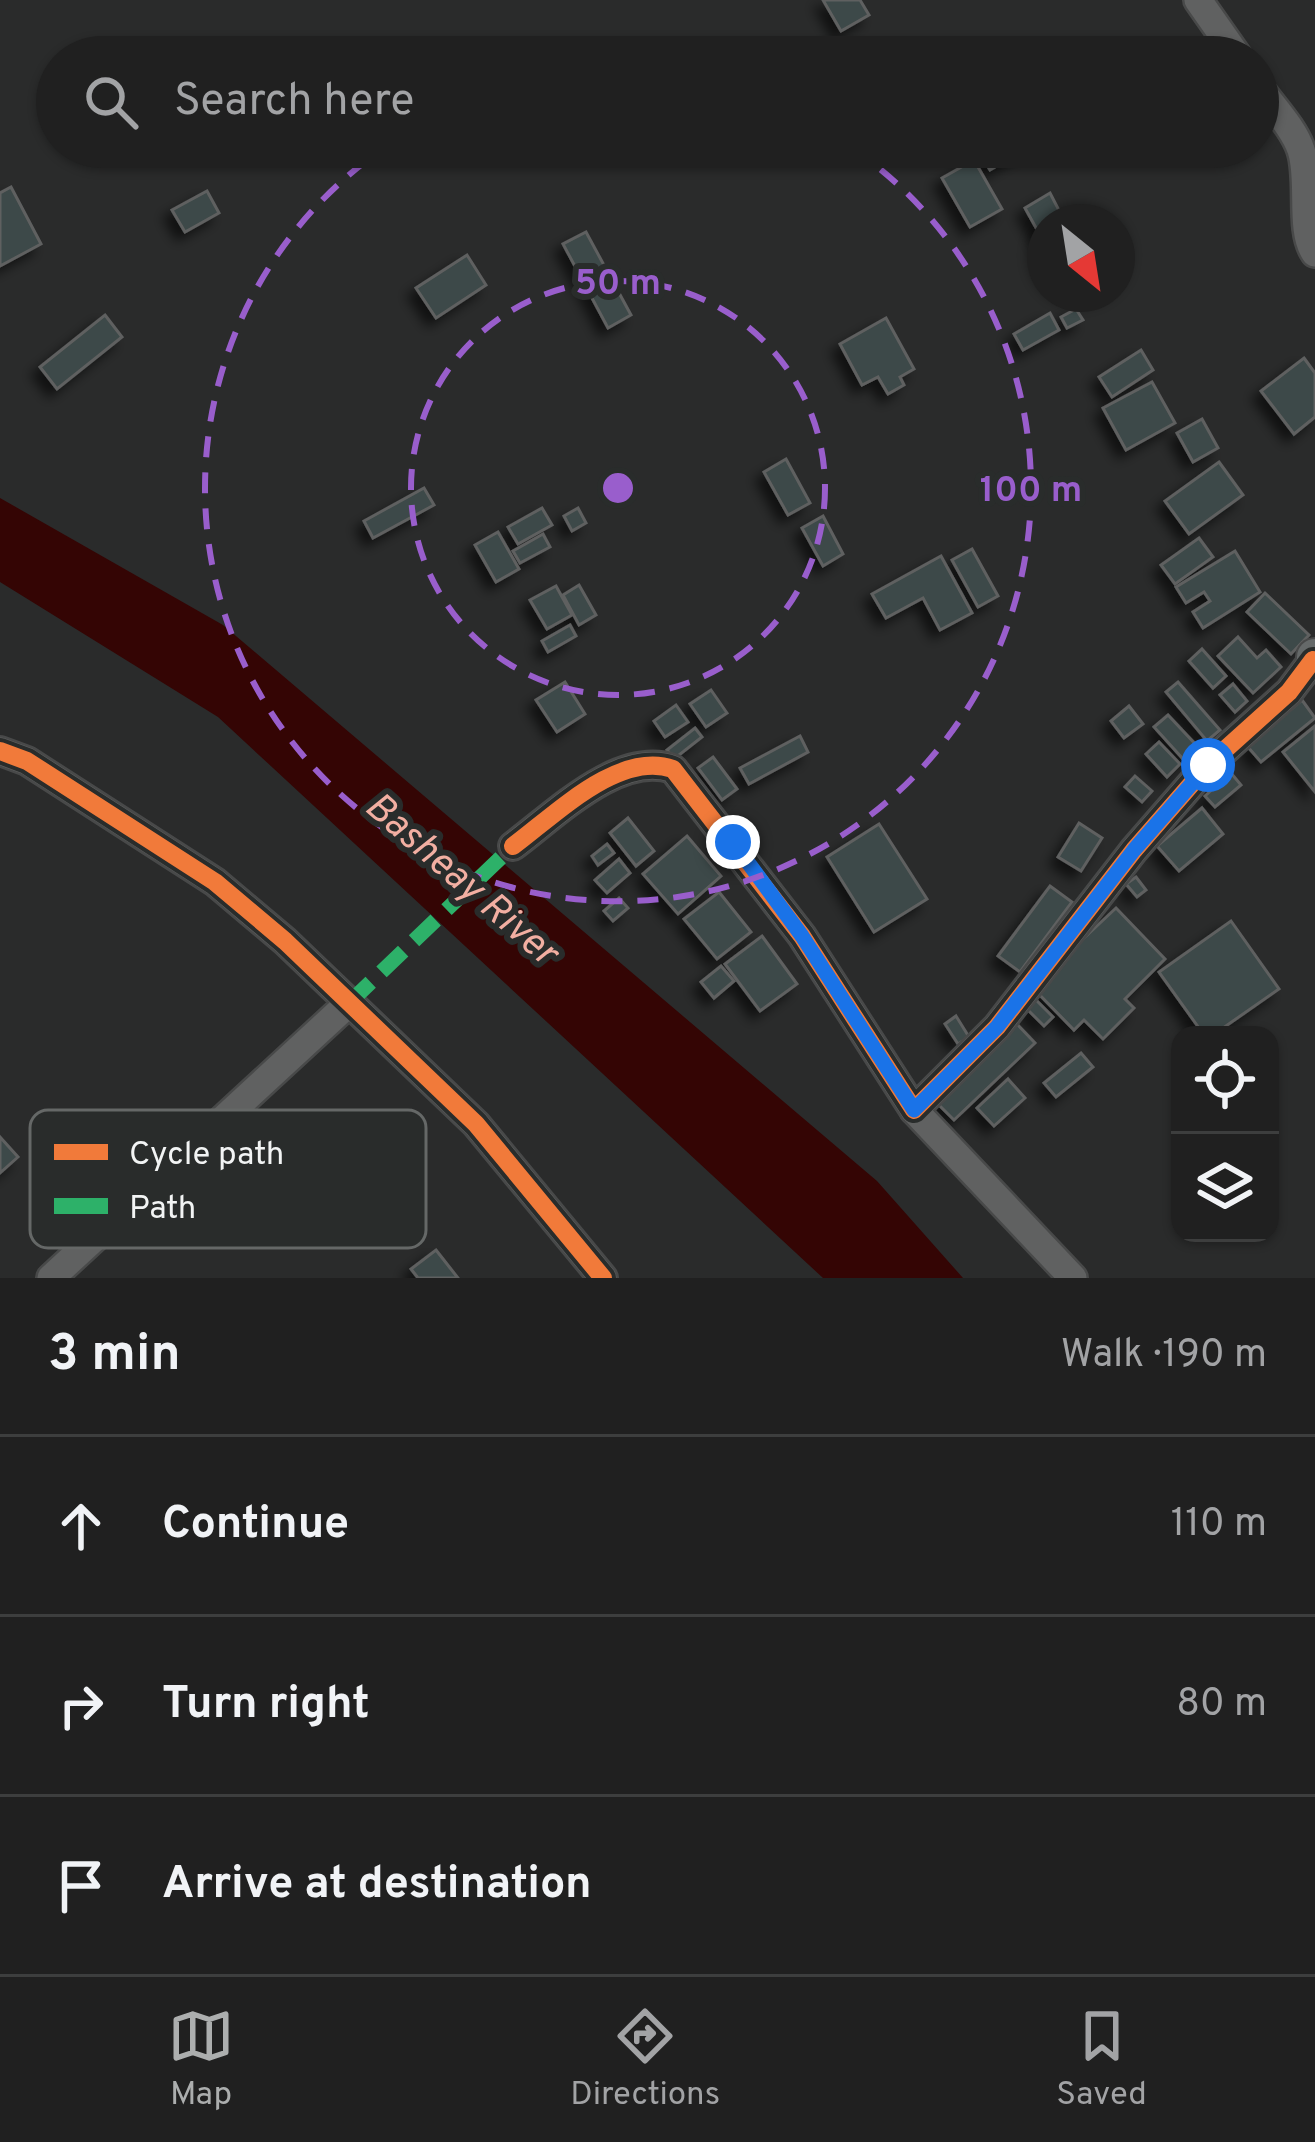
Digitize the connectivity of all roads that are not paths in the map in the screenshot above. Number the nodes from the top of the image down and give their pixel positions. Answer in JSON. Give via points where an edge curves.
{"nodes":[{"id":1,"x":1198,"y":0,"type":"edge"},
{"id":2,"x":1223,"y":36,"type":"edge"},
{"id":3,"x":1279,"y":116,"type":"edge"},
{"id":4,"x":1315,"y":253,"type":"edge"},
{"id":5,"x":1314,"y":660,"type":"edge"},
{"id":6,"x":0,"y":751,"type":"edge"},
{"id":7,"x":514,"y":846,"type":"dead end"},
{"id":8,"x":350,"y":1003,"type":"junction"},
{"id":9,"x":234,"y":1110,"type":"edge"},
{"id":10,"x":914,"y":1110,"type":"junction"},
{"id":11,"x":84,"y":1248,"type":"edge"},
{"id":12,"x":51,"y":1278,"type":"edge"},
{"id":13,"x":603,"y":1278,"type":"edge"},
{"id":14,"x":1073,"y":1278,"type":"edge"}],
"edges":[{"from":1,"to":2,"type":"street"},
{"from":3,"to":4,"type":"street","via":[[1301,147]]},
{"from":5,"to":10,"type":"street","via":[[1208,765],[997,1027]]},
{"from":6,"to":8,"type":"street","via":[[215,881]]},
{"from":7,"to":10,"type":"street","via":[[618,770],[673,769],[802,936]]},
{"from":8,"to":9,"type":"street"},
{"from":8,"to":13,"type":"street","via":[[476,1124]]},
{"from":10,"to":14,"type":"street"},
{"from":11,"to":12,"type":"street"}]}
